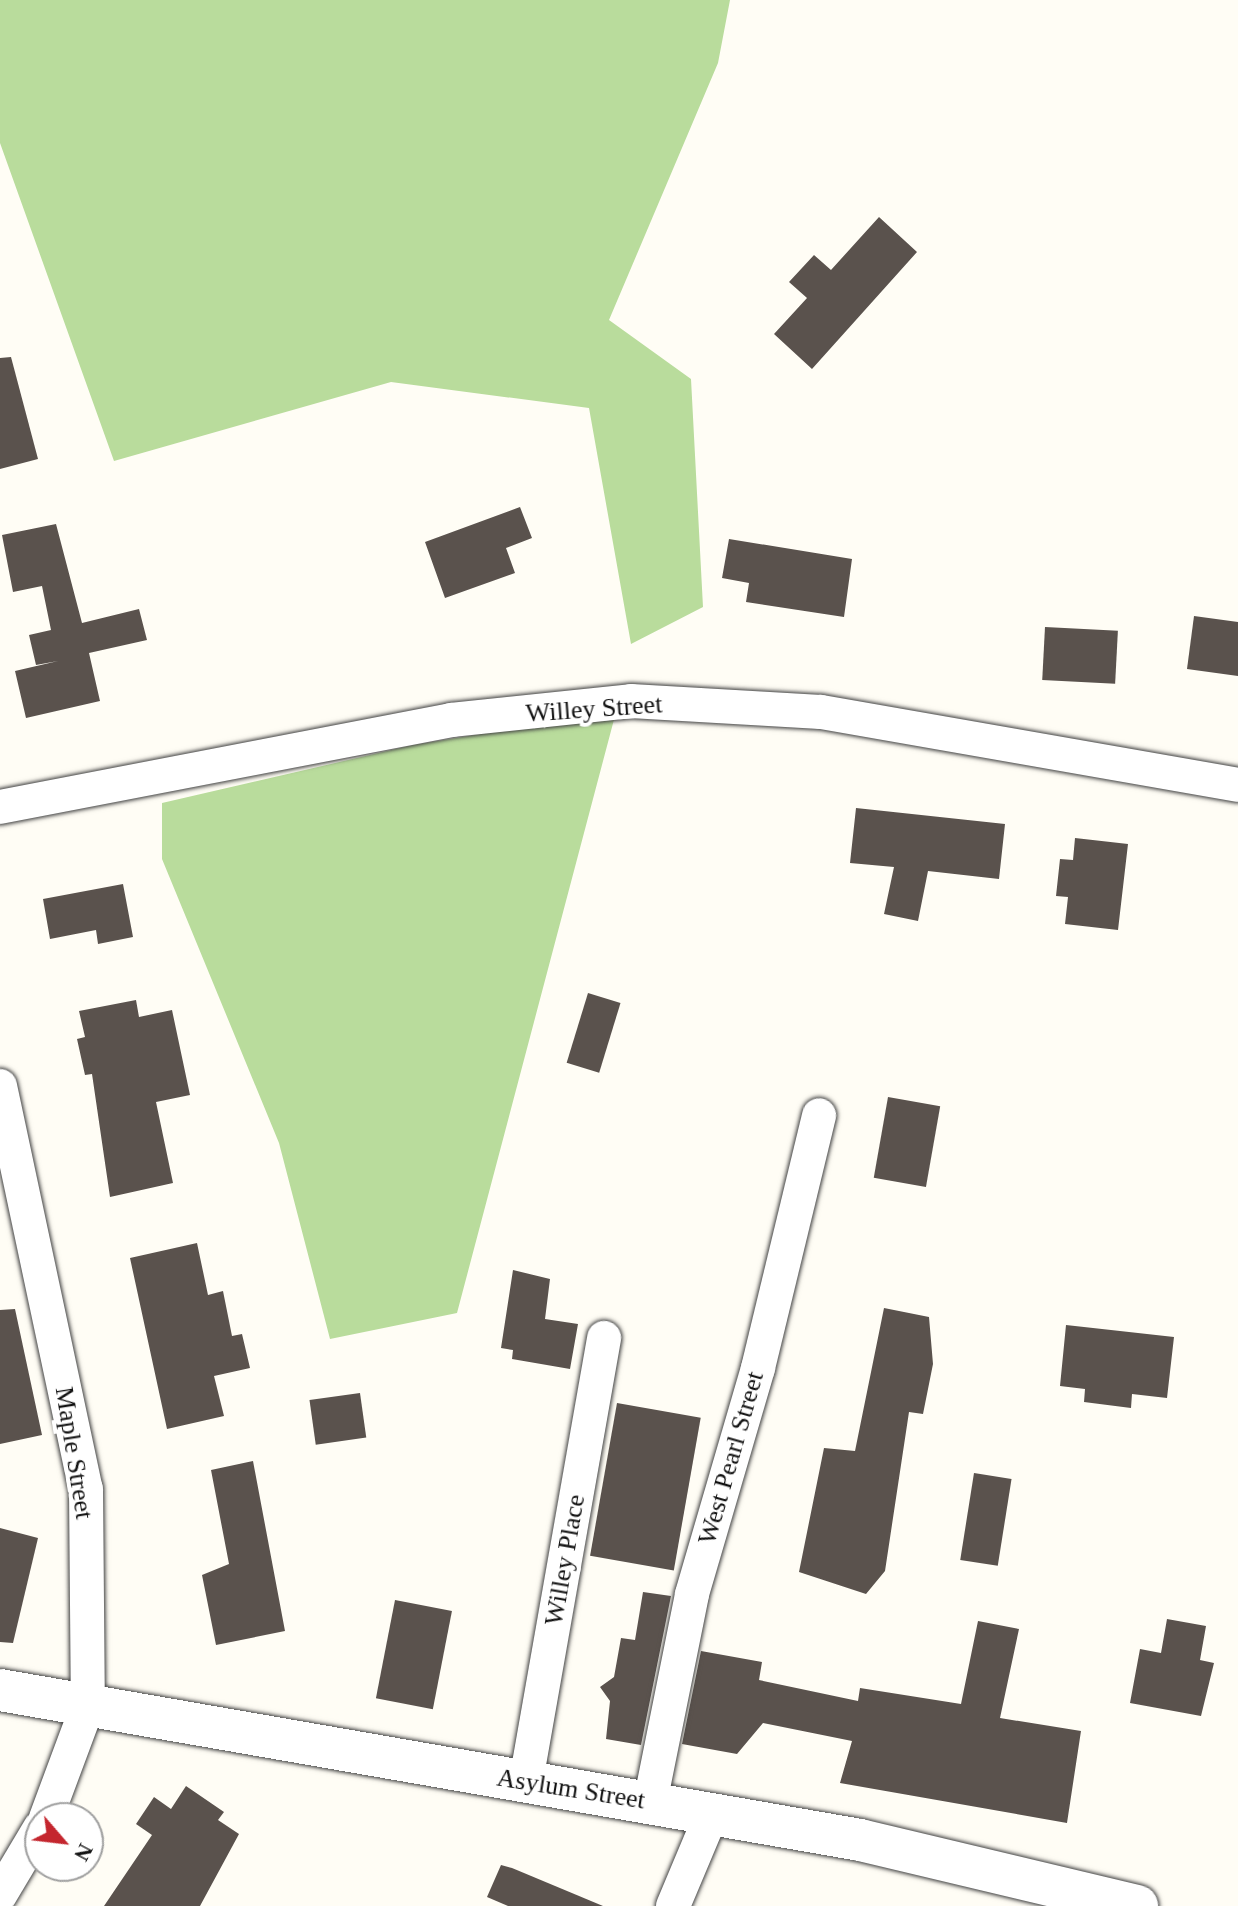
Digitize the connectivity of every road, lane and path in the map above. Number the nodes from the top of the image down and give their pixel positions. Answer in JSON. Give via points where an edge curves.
{"nodes":[{"id":1,"x":1238,"y":785,"type":"edge"},
{"id":2,"x":0,"y":807,"type":"edge"},
{"id":3,"x":0,"y":1086,"type":"edge"},
{"id":4,"x":819,"y":1115,"type":"dead end"},
{"id":5,"x":604,"y":1338,"type":"dead end"},
{"id":6,"x":0,"y":1690,"type":"edge"},
{"id":7,"x":88,"y":1705,"type":"junction"},
{"id":8,"x":526,"y":1781,"type":"junction"},
{"id":9,"x":52,"y":1802,"type":"edge"},
{"id":10,"x":650,"y":1803,"type":"junction"},
{"id":11,"x":712,"y":1813,"type":"junction"},
{"id":12,"x":24,"y":1855,"type":"edge"},
{"id":13,"x":0,"y":1895,"type":"edge"},
{"id":14,"x":673,"y":1906,"type":"edge"},
{"id":15,"x":1137,"y":1906,"type":"edge"}],
"edges":[{"from":1,"to":2,"type":"street","name":"Willey Street","via":[[821,712],[631,701],[451,720]]},
{"from":3,"to":7,"type":"street","name":"Maple Street","via":[[86,1489]]},
{"from":4,"to":10,"type":"street","name":"West Pearl Street","via":[[758,1368],[692,1594]]},
{"from":5,"to":8,"type":"street","name":"Willey Place"},
{"from":6,"to":7,"type":"street","name":"Asylum Street"},
{"from":7,"to":8,"type":"street","name":"Asylum Street"},
{"from":7,"to":9,"type":"street","name":"Maple Street"},
{"from":8,"to":10,"type":"street","name":"Asylum Street"},
{"from":10,"to":11,"type":"street","name":"Asylum Street"},
{"from":11,"to":14,"type":"street"},
{"from":11,"to":15,"type":"street","name":"Asylum Street"},
{"from":12,"to":13,"type":"street"}]}
